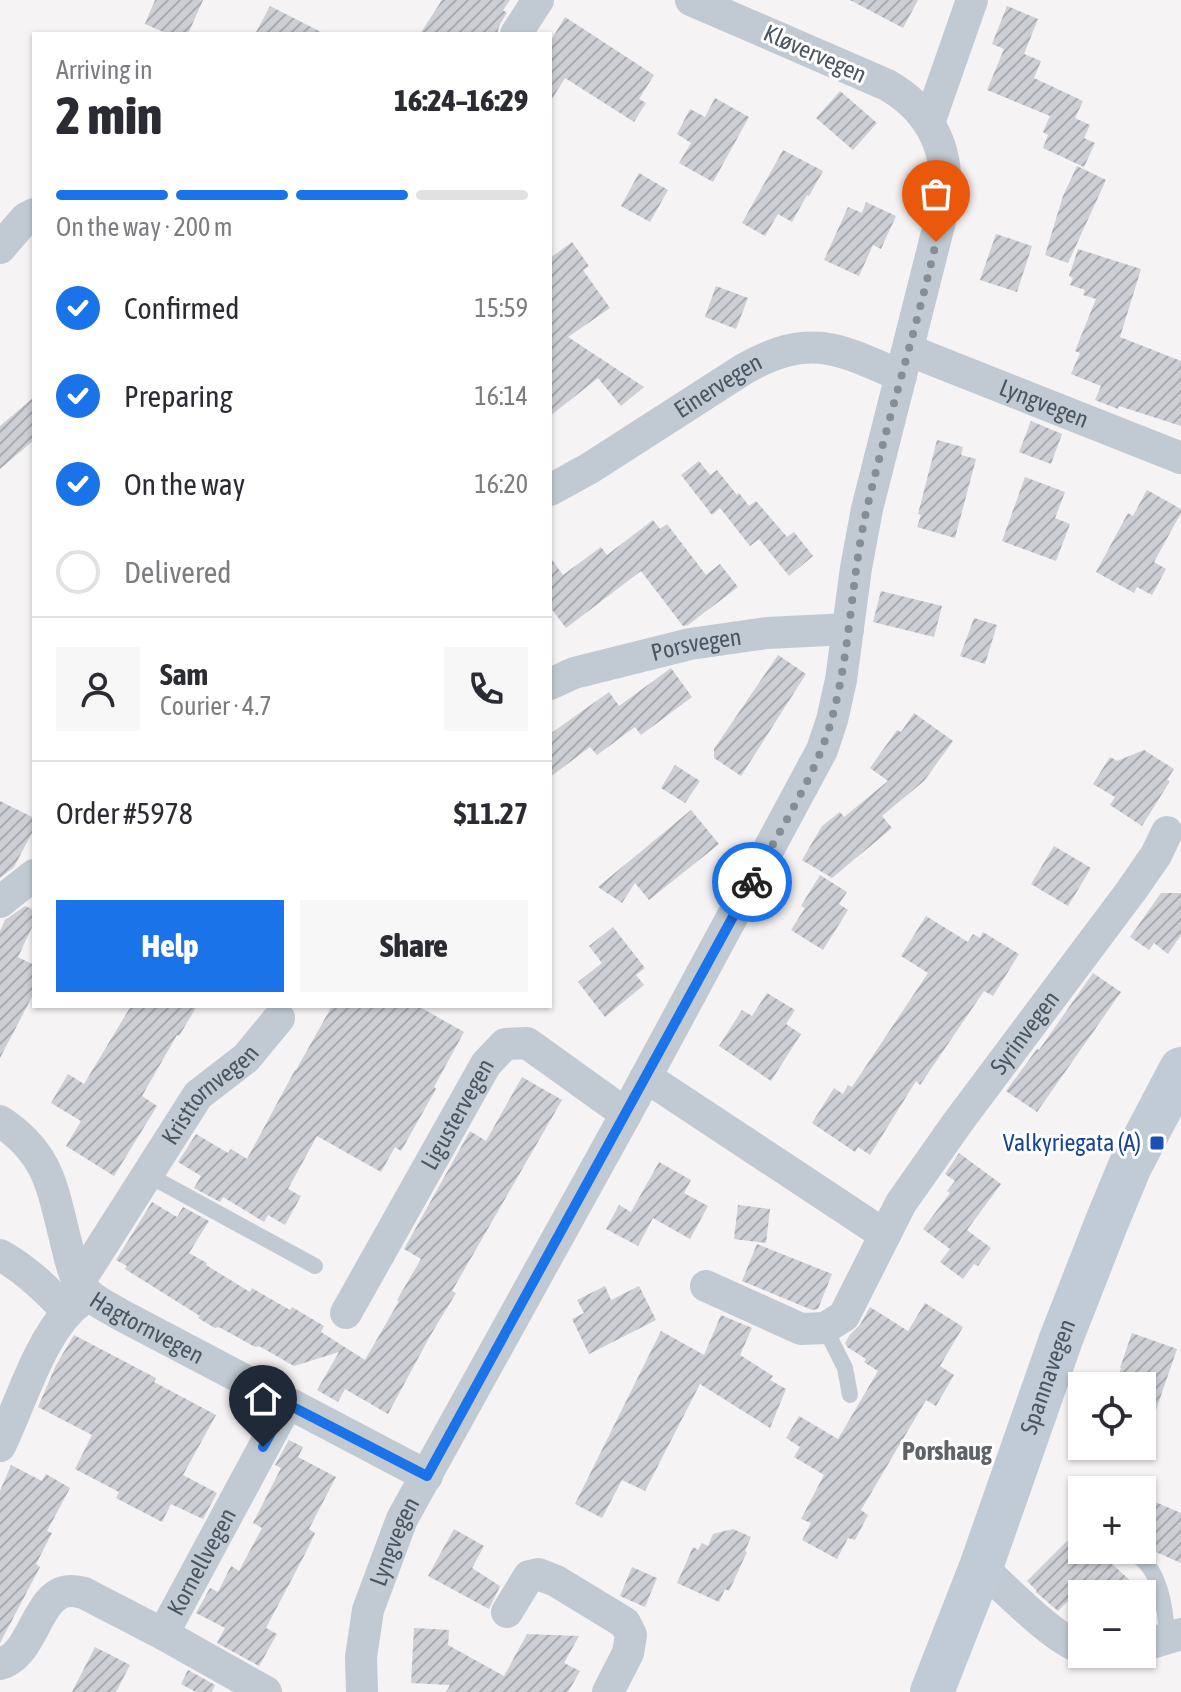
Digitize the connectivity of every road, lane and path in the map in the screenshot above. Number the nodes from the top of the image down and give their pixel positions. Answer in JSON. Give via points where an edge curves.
{"nodes":[{"id":1,"x":538,"y":0,"type":"edge"},
{"id":2,"x":691,"y":0,"type":"edge"},
{"id":3,"x":972,"y":0,"type":"edge"},
{"id":4,"x":517,"y":32,"type":"edge"},
{"id":5,"x":929,"y":123,"type":"junction"},
{"id":6,"x":32,"y":215,"type":"edge"},
{"id":7,"x":0,"y":248,"type":"edge"},
{"id":8,"x":904,"y":363,"type":"junction"},
{"id":9,"x":1181,"y":458,"type":"edge"},
{"id":10,"x":552,"y":489,"type":"edge"},
{"id":11,"x":848,"y":629,"type":"junction"},
{"id":12,"x":552,"y":683,"type":"edge"},
{"id":13,"x":1167,"y":832,"type":"dead end"},
{"id":14,"x":32,"y":877,"type":"edge"},
{"id":15,"x":0,"y":902,"type":"edge"},
{"id":16,"x":279,"y":1018,"type":"dead end"},
{"id":17,"x":1181,"y":1069,"type":"edge"},
{"id":18,"x":646,"y":1077,"type":"junction"},
{"id":19,"x":626,"y":1114,"type":"junction"},
{"id":20,"x":0,"y":1121,"type":"edge"},
{"id":21,"x":148,"y":1175,"type":"junction"},
{"id":22,"x":885,"y":1235,"type":"junction"},
{"id":23,"x":0,"y":1255,"type":"edge"},
{"id":24,"x":315,"y":1266,"type":"dead end"},
{"id":25,"x":706,"y":1286,"type":"dead end"},
{"id":26,"x":79,"y":1296,"type":"junction"},
{"id":27,"x":346,"y":1313,"type":"dead end"},
{"id":28,"x":825,"y":1328,"type":"junction"},
{"id":29,"x":850,"y":1395,"type":"dead end"},
{"id":30,"x":287,"y":1404,"type":"junction"},
{"id":31,"x":0,"y":1446,"type":"edge"},
{"id":32,"x":427,"y":1476,"type":"junction"},
{"id":33,"x":1146,"y":1564,"type":"edge"},
{"id":34,"x":981,"y":1567,"type":"junction"},
{"id":35,"x":507,"y":1612,"type":"dead end"},
{"id":36,"x":163,"y":1634,"type":"junction"},
{"id":37,"x":1163,"y":1639,"type":"edge"},
{"id":38,"x":1068,"y":1641,"type":"edge"},
{"id":39,"x":0,"y":1664,"type":"edge"},
{"id":40,"x":266,"y":1692,"type":"edge"},
{"id":41,"x":362,"y":1692,"type":"edge"},
{"id":42,"x":608,"y":1692,"type":"edge"},
{"id":43,"x":932,"y":1692,"type":"edge"}],
"edges":[{"from":1,"to":4,"type":"street"},
{"from":2,"to":5,"type":"street","name":"Kløvervegen","via":[[887,85]]},
{"from":3,"to":5,"type":"street"},
{"from":5,"to":8,"type":"street","name":"Lyngvegen","via":[[944,163],[945,190]]},
{"from":6,"to":7,"type":"street"},
{"from":8,"to":9,"type":"street","name":"Lyngvegen"},
{"from":8,"to":10,"type":"street","name":"Einervegen","via":[[811,347],[766,357]]},
{"from":8,"to":11,"type":"street","name":"Lyngvegen","via":[[867,509]]},
{"from":11,"to":12,"type":"street","name":"Porsvegen","via":[[690,644]]},
{"from":11,"to":18,"type":"street","name":"Lyngvegen","via":[[822,750]]},
{"from":13,"to":22,"type":"street","name":"Syrinvegen","via":[[1131,891],[909,1191]]},
{"from":14,"to":15,"type":"street"},
{"from":16,"to":21,"type":"street","name":"Kristtornvegen","via":[[246,1058],[198,1095]]},
{"from":17,"to":34,"type":"main road","name":"Spannavegen","via":[[1130,1166],[1095,1252]]},
{"from":18,"to":19,"type":"street","name":"Lyngvegen"},
{"from":18,"to":22,"type":"street"},
{"from":19,"to":27,"type":"street","name":"Ligustervegen","via":[[527,1043],[505,1044],[486,1064]]},
{"from":19,"to":32,"type":"street","name":"Lyngvegen"},
{"from":20,"to":26,"type":"street","name":"Hagtornvegen","via":[[42,1162]]},
{"from":21,"to":24,"type":"lane","name":"Kristtornvegen"},
{"from":21,"to":26,"type":"street","name":"Kristtornvegen"},
{"from":22,"to":28,"type":"street","name":"Syrinvegen","via":[[844,1316]]},
{"from":23,"to":26,"type":"street","via":[[36,1279]]},
{"from":25,"to":28,"type":"street","via":[[801,1329]]},
{"from":26,"to":30,"type":"street","name":"Hagtornvegen"},
{"from":26,"to":31,"type":"street","via":[[37,1363]]},
{"from":28,"to":29,"type":"lane","via":[[845,1368]]},
{"from":30,"to":32,"type":"street","name":"Hagtornvegen"},
{"from":30,"to":36,"type":"street","name":"Kornellvegen"},
{"from":32,"to":41,"type":"street","name":"Lyngvegen","via":[[402,1519],[368,1610]]},
{"from":33,"to":37,"type":"lane","via":[[1163,1602]]},
{"from":34,"to":38,"type":"street"},
{"from":34,"to":43,"type":"main road","name":"Spannavegen"},
{"from":35,"to":42,"type":"street","via":[[529,1576],[538,1574],[625,1623],[631,1635],[628,1653]]},
{"from":36,"to":39,"type":"street","name":"Kornellvegen","via":[[70,1590],[56,1595],[22,1650]]},
{"from":36,"to":40,"type":"street","name":"Kornellvegen"}]}
